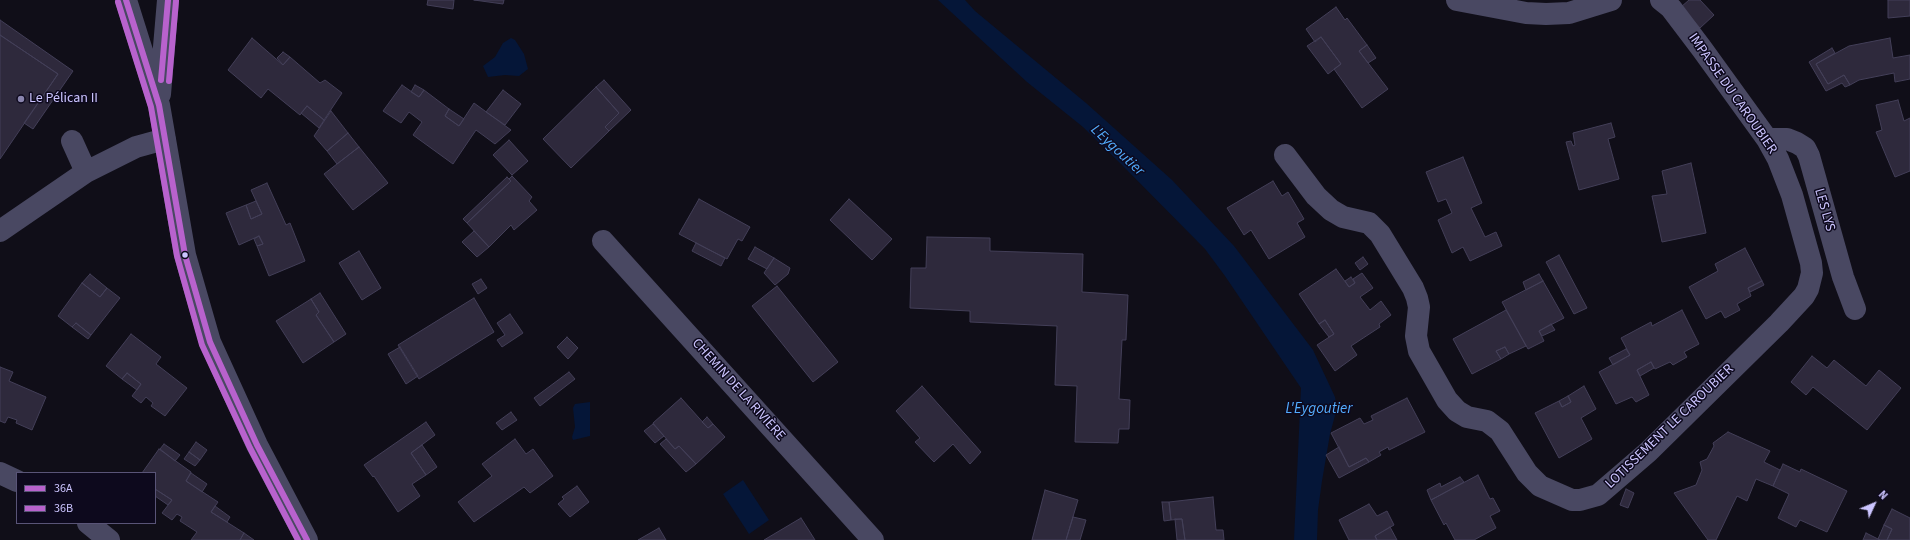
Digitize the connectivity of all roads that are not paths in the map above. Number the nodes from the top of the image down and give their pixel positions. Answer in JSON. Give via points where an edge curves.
{"nodes":[{"id":1,"x":126,"y":0,"type":"edge"},
{"id":2,"x":168,"y":0,"type":"edge"},
{"id":3,"x":1457,"y":0,"type":"edge"},
{"id":4,"x":1611,"y":0,"type":"edge"},
{"id":5,"x":1661,"y":0,"type":"edge"},
{"id":6,"x":159,"y":105,"type":"junction"},
{"id":7,"x":164,"y":139,"type":"junction"},
{"id":8,"x":1767,"y":139,"type":"junction"},
{"id":9,"x":72,"y":141,"type":"dead end"},
{"id":10,"x":1285,"y":155,"type":"dead end"},
{"id":11,"x":86,"y":172,"type":"junction"},
{"id":12,"x":1792,"y":195,"type":"joint"},
{"id":13,"x":0,"y":231,"type":"edge"},
{"id":14,"x":603,"y":241,"type":"dead end"},
{"id":15,"x":1855,"y":309,"type":"dead end"},
{"id":16,"x":0,"y":473,"type":"edge"},
{"id":17,"x":16,"y":481,"type":"edge"},
{"id":18,"x":89,"y":524,"type":"edge"},
{"id":19,"x":109,"y":540,"type":"edge"},
{"id":20,"x":307,"y":540,"type":"edge"},
{"id":21,"x":873,"y":540,"type":"edge"}],
"edges":[{"from":1,"to":6,"type":"street"},
{"from":2,"to":6,"type":"street"},
{"from":3,"to":4,"type":"street","via":[[1526,13],[1546,14],[1569,13]]},
{"from":5,"to":8,"type":"street","name":"IMPASSE DU CAROUBIER","via":[[1702,49]]},
{"from":6,"to":7,"type":"street"},
{"from":7,"to":11,"type":"street","via":[[136,147]]},
{"from":7,"to":20,"type":"street","via":[[185,255],[210,342],[257,445]]},
{"from":8,"to":12,"type":"street","name":"IMPASSE DU CAROUBIER"},
{"from":8,"to":15,"type":"street","name":"LES LYS","via":[[1787,139],[1805,148]]},
{"from":9,"to":11,"type":"street"},
{"from":10,"to":12,"type":"street","name":"LOTISSEMENT LE CAROUBIER","via":[[1316,196],[1331,210],[1343,217],[1369,223],[1380,234],[1418,298],[1416,336],[1419,351],[1447,400],[1467,417],[1487,421],[1500,431],[1527,473],[1540,486],[1562,496],[1580,500],[1598,495],[1607,489],[1648,452],[1804,296],[1810,282],[1811,262]]},
{"from":11,"to":13,"type":"street"},
{"from":14,"to":21,"type":"street","name":"CHEMIN DE LA RIVIÈRE"},
{"from":16,"to":17,"type":"street"},
{"from":18,"to":19,"type":"street"}]}
